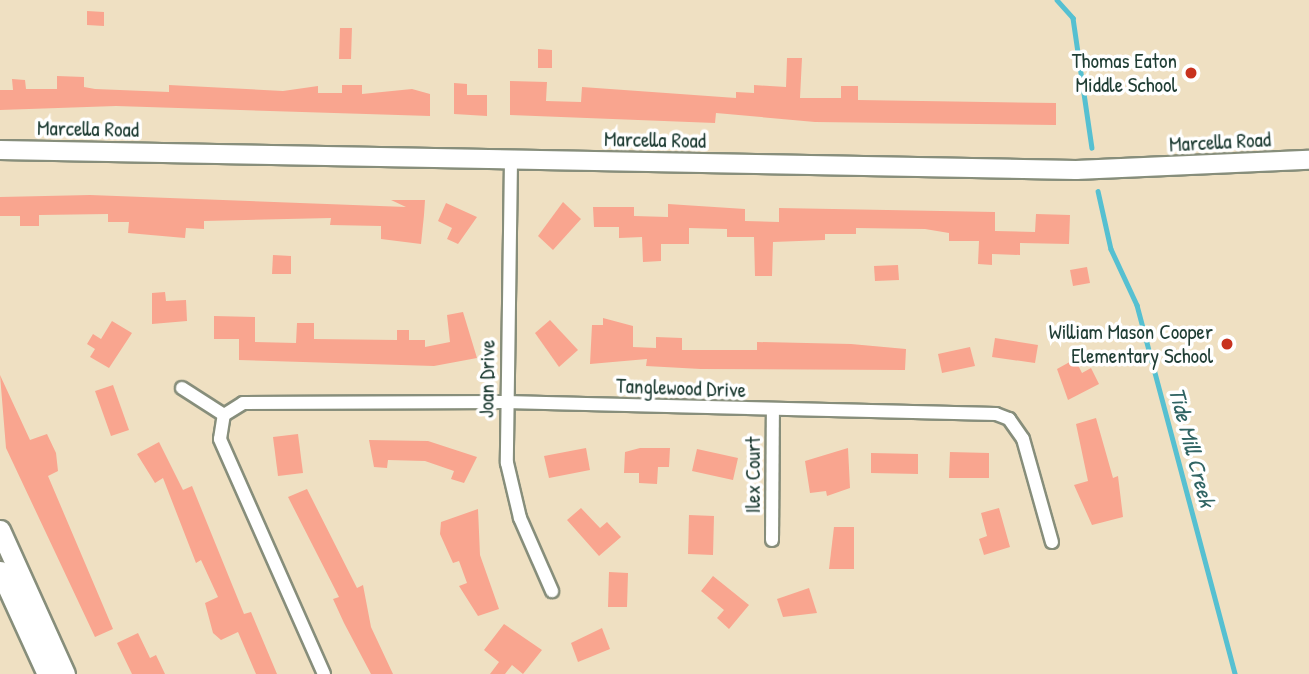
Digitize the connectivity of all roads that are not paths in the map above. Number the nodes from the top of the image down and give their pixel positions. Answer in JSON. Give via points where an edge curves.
{"nodes":[{"id":1,"x":0,"y":150,"type":"edge"},
{"id":2,"x":511,"y":160,"type":"junction"},
{"id":3,"x":1309,"y":160,"type":"edge"},
{"id":4,"x":183,"y":388,"type":"dead end"},
{"id":5,"x":506,"y":402,"type":"junction"},
{"id":6,"x":773,"y":411,"type":"junction"},
{"id":7,"x":224,"y":415,"type":"junction"},
{"id":8,"x":0,"y":530,"type":"edge"},
{"id":9,"x":772,"y":540,"type":"dead end"},
{"id":10,"x":1052,"y":542,"type":"dead end"},
{"id":11,"x":0,"y":571,"type":"edge"},
{"id":12,"x":552,"y":591,"type":"dead end"},
{"id":13,"x":47,"y":674,"type":"edge"},
{"id":14,"x":65,"y":674,"type":"edge"},
{"id":15,"x":324,"y":674,"type":"edge"}],
"edges":[{"from":1,"to":2,"type":"street","name":"Marcella Road"},
{"from":2,"to":3,"type":"street","name":"Marcella Road","via":[[1076,170]]},
{"from":2,"to":5,"type":"street","name":"Joan Drive"},
{"from":4,"to":7,"type":"street"},
{"from":5,"to":6,"type":"street","name":"Tanglewood Drive"},
{"from":5,"to":7,"type":"street","name":"Tanglewood Drive","via":[[254,401]]},
{"from":5,"to":12,"type":"street","name":"Joan Drive","via":[[509,481]]},
{"from":6,"to":9,"type":"street","name":"Ilex Court"},
{"from":6,"to":10,"type":"street","name":"Tanglewood Drive","via":[[1009,419],[1023,439]]},
{"from":7,"to":15,"type":"street","via":[[224,451]]},
{"from":8,"to":14,"type":"main road"},
{"from":11,"to":13,"type":"main road"}]}
